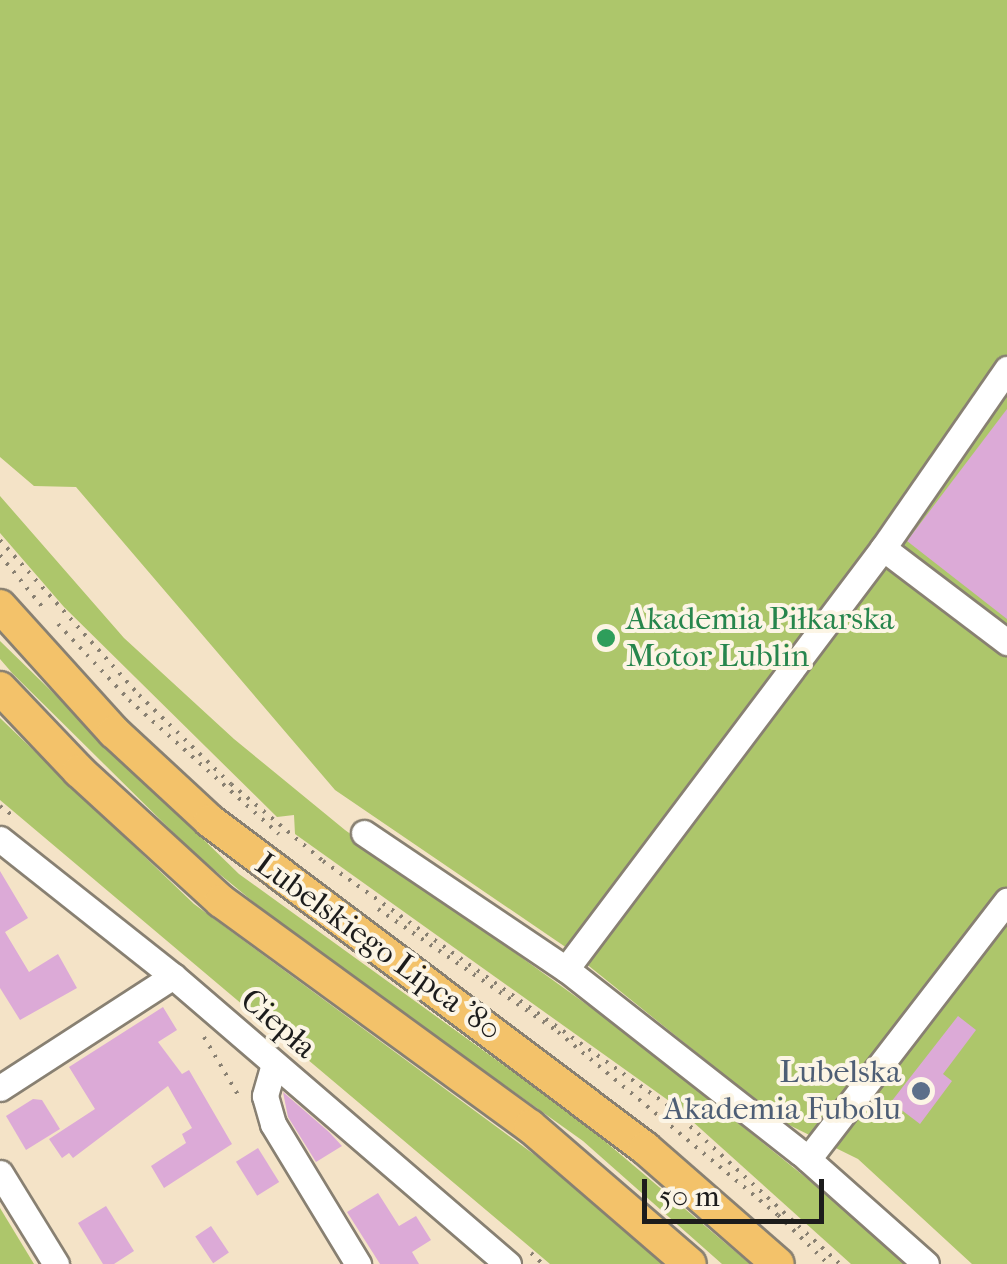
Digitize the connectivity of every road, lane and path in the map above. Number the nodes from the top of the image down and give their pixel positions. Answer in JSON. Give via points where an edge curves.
{"nodes":[{"id":1,"x":1007,"y":369,"type":"edge"},
{"id":2,"x":0,"y":540,"type":"edge"},
{"id":3,"x":884,"y":548,"type":"junction"},
{"id":4,"x":0,"y":555,"type":"edge"},
{"id":5,"x":0,"y":606,"type":"edge"},
{"id":6,"x":1007,"y":642,"type":"edge"},
{"id":7,"x":0,"y":688,"type":"edge"},
{"id":8,"x":364,"y":833,"type":"dead end"},
{"id":9,"x":0,"y":838,"type":"edge"},
{"id":10,"x":1007,"y":901,"type":"edge"},
{"id":11,"x":566,"y":969,"type":"junction"},
{"id":12,"x":173,"y":976,"type":"junction"},
{"id":13,"x":274,"y":1064,"type":"junction"},
{"id":14,"x":0,"y":1088,"type":"edge"},
{"id":15,"x":808,"y":1160,"type":"junction"},
{"id":16,"x":0,"y":1173,"type":"edge"},
{"id":17,"x":56,"y":1264,"type":"edge"},
{"id":18,"x":358,"y":1264,"type":"edge"},
{"id":19,"x":508,"y":1264,"type":"edge"},
{"id":20,"x":690,"y":1264,"type":"edge"},
{"id":21,"x":778,"y":1264,"type":"edge"},
{"id":22,"x":828,"y":1264,"type":"edge"},
{"id":23,"x":840,"y":1264,"type":"edge"},
{"id":24,"x":926,"y":1264,"type":"edge"}],
"edges":[{"from":1,"to":3,"type":"street"},
{"from":2,"to":23,"type":"path","via":[[139,696],[231,784],[323,862],[666,1105]]},
{"from":3,"to":6,"type":"street"},
{"from":3,"to":11,"type":"street"},
{"from":4,"to":22,"type":"path","via":[[130,700],[232,795],[319,868],[558,1032],[764,1202]]},
{"from":5,"to":21,"type":"main road","name":"Lubelskiego Lipca '80","via":[[114,732],[210,822],[645,1148]]},
{"from":7,"to":20,"type":"main road","name":"Lubelskiego Lipca '80","via":[[79,772],[221,901],[530,1126]]},
{"from":8,"to":11,"type":"street"},
{"from":9,"to":12,"type":"street","name":"Ciepła"},
{"from":10,"to":15,"type":"street"},
{"from":11,"to":15,"type":"street"},
{"from":12,"to":13,"type":"street","name":"Ciepła"},
{"from":12,"to":14,"type":"street"},
{"from":13,"to":18,"type":"street","via":[[265,1096],[273,1124]]},
{"from":13,"to":19,"type":"street","name":"Ciepła"},
{"from":15,"to":24,"type":"street"},
{"from":16,"to":17,"type":"street"}]}
